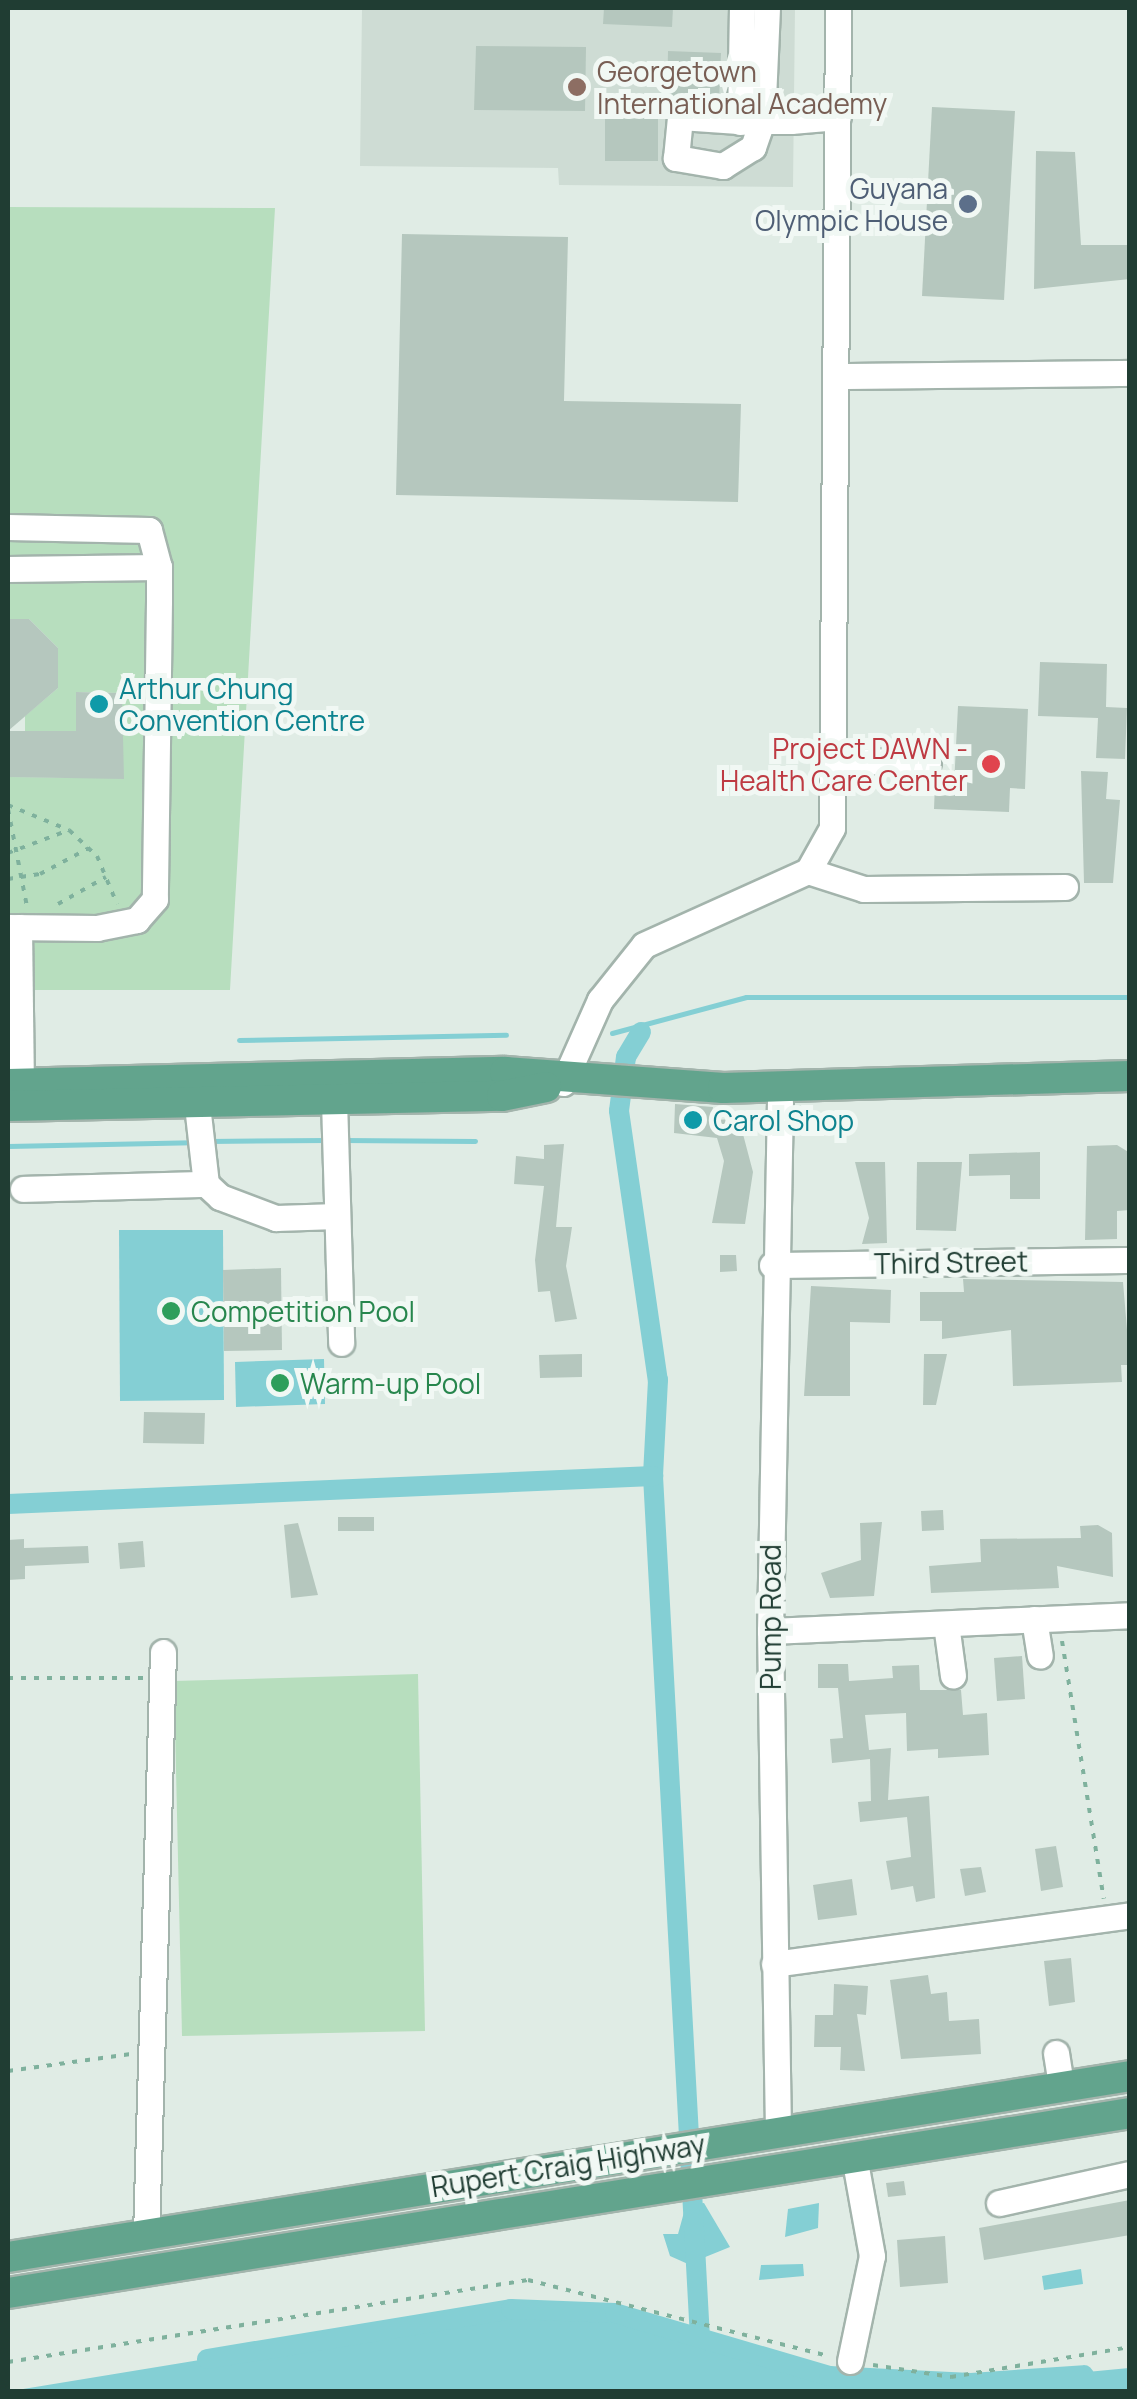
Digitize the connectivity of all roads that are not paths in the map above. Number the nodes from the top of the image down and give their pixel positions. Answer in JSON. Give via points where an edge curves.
{"nodes":[{"id":1,"x":742,"y":8,"type":"edge"},
{"id":2,"x":767,"y":8,"type":"edge"},
{"id":3,"x":838,"y":8,"type":"edge"},
{"id":4,"x":838,"y":117,"type":"junction"},
{"id":5,"x":751,"y":122,"type":"junction"},
{"id":6,"x":1130,"y":372,"type":"edge"},
{"id":7,"x":838,"y":376,"type":"junction"},
{"id":8,"x":8,"y":527,"type":"edge"},
{"id":9,"x":48,"y":528,"type":"junction"},
{"id":10,"x":159,"y":568,"type":"junction"},
{"id":11,"x":8,"y":569,"type":"edge"},
{"id":12,"x":48,"y":569,"type":"junction"},
{"id":13,"x":833,"y":761,"type":"junction"},
{"id":14,"x":928,"y":762,"type":"dead end"},
{"id":15,"x":808,"y":872,"type":"junction"},
{"id":16,"x":1065,"y":887,"type":"dead end"},
{"id":17,"x":18,"y":921,"type":"edge"},
{"id":18,"x":1130,"y":1076,"type":"edge"},
{"id":19,"x":570,"y":1084,"type":"junction"},
{"id":20,"x":717,"y":1088,"type":"junction"},
{"id":21,"x":14,"y":1095,"type":"edge"},
{"id":22,"x":1130,"y":1096,"type":"edge"},
{"id":23,"x":780,"y":1102,"type":"junction"},
{"id":24,"x":197,"y":1107,"type":"junction"},
{"id":25,"x":335,"y":1107,"type":"junction"},
{"id":26,"x":204,"y":1174,"type":"junction"},
{"id":27,"x":23,"y":1189,"type":"dead end"},
{"id":28,"x":337,"y":1216,"type":"junction"},
{"id":29,"x":1130,"y":1260,"type":"edge"},
{"id":30,"x":772,"y":1265,"type":"junction"},
{"id":31,"x":341,"y":1343,"type":"dead end"},
{"id":32,"x":1130,"y":1614,"type":"edge"},
{"id":33,"x":946,"y":1624,"type":"junction"},
{"id":34,"x":770,"y":1632,"type":"junction"},
{"id":35,"x":1038,"y":1635,"type":"junction"},
{"id":36,"x":1013,"y":1642,"type":"dead end"},
{"id":37,"x":163,"y":1652,"type":"dead end"},
{"id":38,"x":952,"y":1676,"type":"dead end"},
{"id":39,"x":1118,"y":1917,"type":"edge"},
{"id":40,"x":774,"y":1964,"type":"junction"},
{"id":41,"x":1056,"y":2053,"type":"dead end"},
{"id":42,"x":1130,"y":2076,"type":"edge"},
{"id":43,"x":1061,"y":2086,"type":"junction"},
{"id":44,"x":1130,"y":2113,"type":"edge"},
{"id":45,"x":778,"y":2132,"type":"junction"},
{"id":46,"x":854,"y":2156,"type":"junction"},
{"id":47,"x":1130,"y":2174,"type":"edge"},
{"id":48,"x":999,"y":2203,"type":"dead end"},
{"id":49,"x":146,"y":2235,"type":"junction"},
{"id":50,"x":8,"y":2257,"type":"edge"},
{"id":51,"x":8,"y":2293,"type":"edge"},
{"id":52,"x":850,"y":2362,"type":"road end"}],
"edges":[{"from":1,"to":5,"type":"street"},
{"from":2,"to":5,"type":"street"},
{"from":3,"to":4,"type":"street"},
{"from":4,"to":5,"type":"street"},
{"from":4,"to":7,"type":"street"},
{"from":6,"to":7,"type":"street"},
{"from":7,"to":13,"type":"street"},
{"from":8,"to":9,"type":"street"},
{"from":9,"to":10,"type":"street","via":[[149,530]]},
{"from":9,"to":12,"type":"street"},
{"from":10,"to":12,"type":"street"},
{"from":10,"to":17,"type":"street","via":[[155,900],[124,922]]},
{"from":11,"to":12,"type":"street"},
{"from":13,"to":14,"type":"street"},
{"from":13,"to":15,"type":"street","via":[[832,828]]},
{"from":15,"to":16,"type":"street","via":[[864,890]]},
{"from":15,"to":19,"type":"street","via":[[644,945],[600,1000]]},
{"from":17,"to":21,"type":"street"},
{"from":18,"to":20,"type":"main road"},
{"from":19,"to":20,"type":"main road"},
{"from":19,"to":21,"type":"main road","via":[[505,1072]]},
{"from":19,"to":25,"type":"main road","via":[[502,1096]]},
{"from":20,"to":23,"type":"main road"},
{"from":21,"to":24,"type":"main road"},
{"from":22,"to":23,"type":"main road"},
{"from":23,"to":30,"type":"street","name":"Pump Road"},
{"from":24,"to":25,"type":"main road"},
{"from":24,"to":26,"type":"street"},
{"from":25,"to":28,"type":"street"},
{"from":26,"to":27,"type":"street"},
{"from":26,"to":28,"type":"street","via":[[276,1218]]},
{"from":28,"to":31,"type":"street"},
{"from":29,"to":30,"type":"street","name":"Third Street"},
{"from":30,"to":34,"type":"street","name":"Pump Road"},
{"from":32,"to":35,"type":"street"},
{"from":33,"to":34,"type":"street"},
{"from":33,"to":35,"type":"street"},
{"from":33,"to":38,"type":"street"},
{"from":34,"to":40,"type":"street","name":"Pump Road"},
{"from":35,"to":36,"type":"street","via":[[1012,1626]]},
{"from":37,"to":49,"type":"street"},
{"from":39,"to":40,"type":"street"},
{"from":40,"to":45,"type":"street","name":"Pump Road"},
{"from":41,"to":43,"type":"street"},
{"from":42,"to":43,"type":"main road","name":"Rupert Craig Highway"},
{"from":43,"to":45,"type":"main road","name":"Rupert Craig Highway"},
{"from":44,"to":46,"type":"main road","name":"Rupert Craig Highway"},
{"from":45,"to":49,"type":"main road","name":"Rupert Craig Highway"},
{"from":46,"to":51,"type":"main road","name":"Rupert Craig Highway"},
{"from":46,"to":52,"type":"street","via":[[872,2256]]},
{"from":47,"to":48,"type":"street"},
{"from":49,"to":50,"type":"main road","name":"Rupert Craig Highway"}]}
